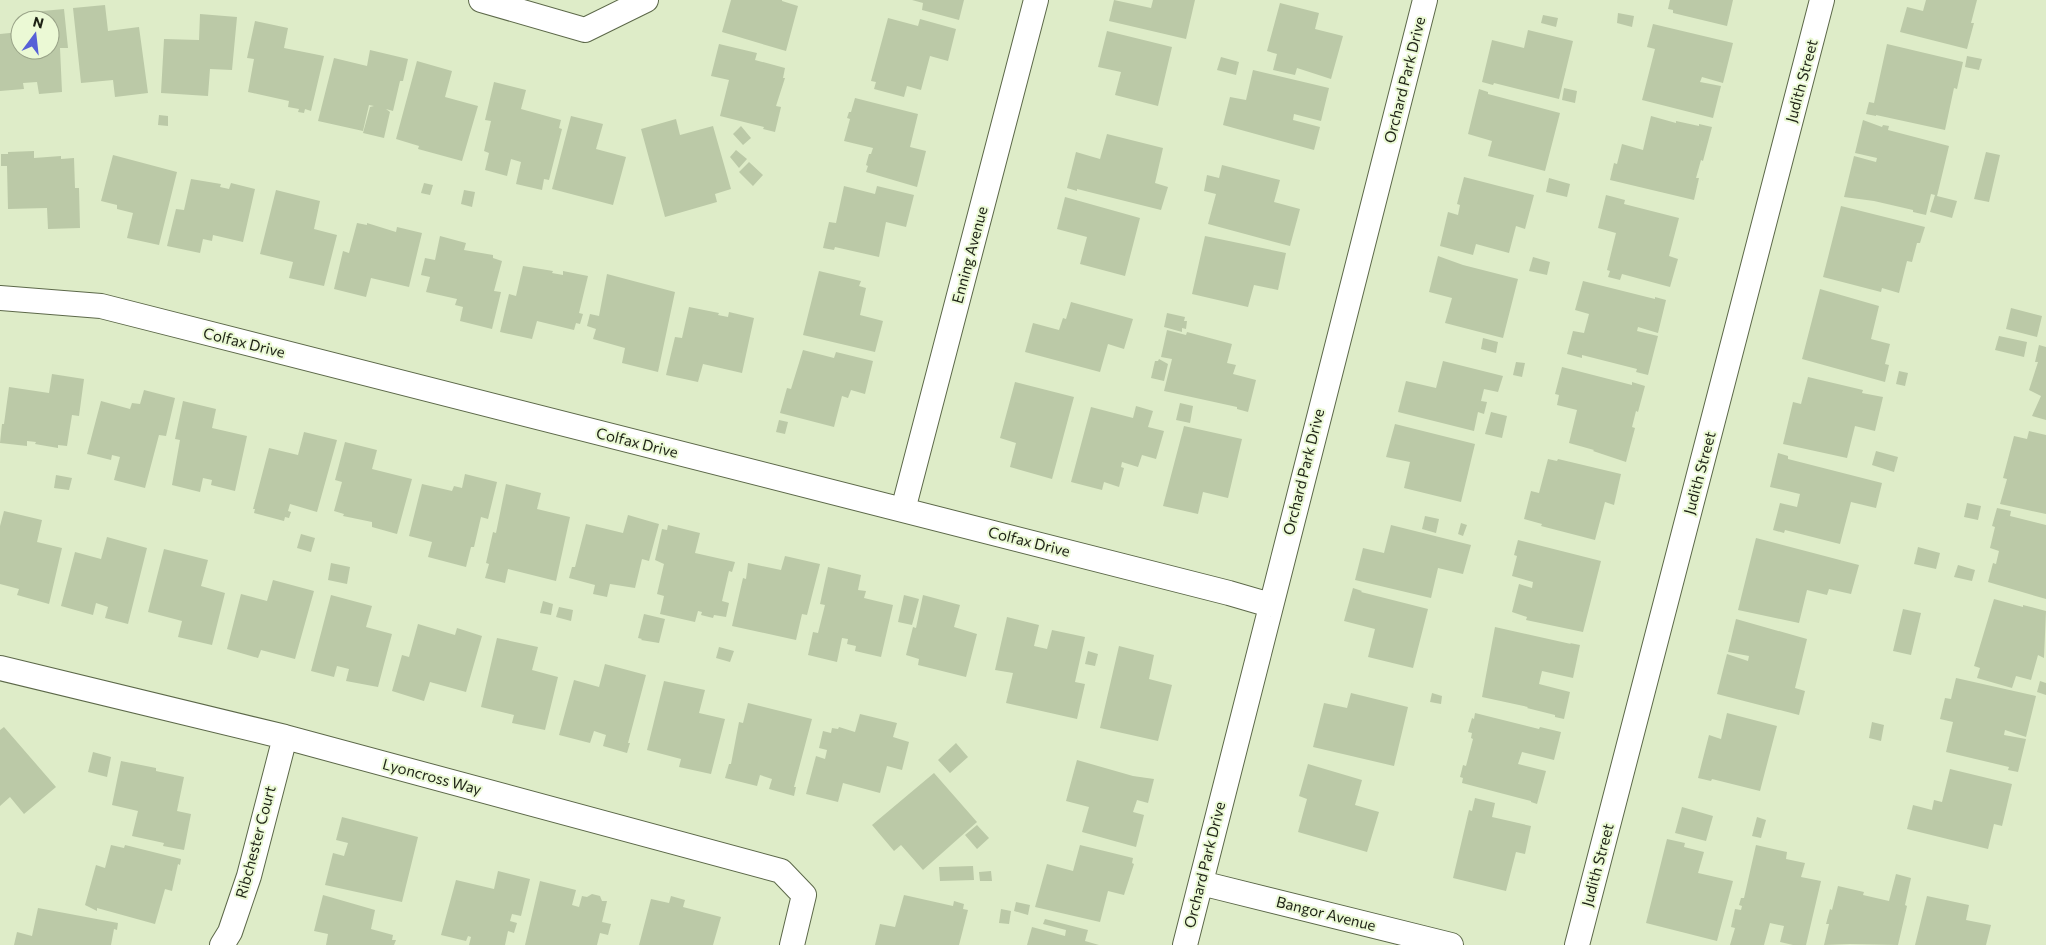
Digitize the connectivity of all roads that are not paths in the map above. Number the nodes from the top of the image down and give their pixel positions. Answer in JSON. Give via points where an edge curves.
{"nodes":[{"id":1,"x":481,"y":0,"type":"edge"},
{"id":2,"x":646,"y":0,"type":"edge"},
{"id":3,"x":1036,"y":0,"type":"edge"},
{"id":4,"x":1425,"y":0,"type":"edge"},
{"id":5,"x":1822,"y":0,"type":"edge"},
{"id":6,"x":0,"y":298,"type":"edge"},
{"id":7,"x":903,"y":510,"type":"junction"},
{"id":8,"x":1270,"y":605,"type":"junction"},
{"id":9,"x":0,"y":668,"type":"edge"},
{"id":10,"x":284,"y":737,"type":"junction"},
{"id":11,"x":1201,"y":883,"type":"junction"},
{"id":12,"x":222,"y":945,"type":"edge"},
{"id":13,"x":792,"y":945,"type":"edge"},
{"id":14,"x":1185,"y":945,"type":"edge"},
{"id":15,"x":1451,"y":945,"type":"edge"},
{"id":16,"x":1577,"y":945,"type":"edge"}],
"edges":[{"from":1,"to":2,"type":"street","via":[[585,30]]},
{"from":3,"to":7,"type":"street","name":"Enning Avenue"},
{"from":4,"to":8,"type":"street","name":"Orchard Park Drive"},
{"from":5,"to":16,"type":"street","name":"Judith Street"},
{"from":6,"to":7,"type":"street","name":"Colfax Drive","via":[[101,306]]},
{"from":7,"to":8,"type":"street","name":"Colfax Drive"},
{"from":8,"to":11,"type":"street","name":"Orchard Park Drive"},
{"from":9,"to":10,"type":"street","name":"Lyoncross Way"},
{"from":10,"to":12,"type":"street","name":"Ribchester Court","via":[[249,876],[230,932]]},
{"from":10,"to":13,"type":"street","name":"Lyoncross Way","via":[[781,870],[804,895]]},
{"from":11,"to":14,"type":"street","name":"Orchard Park Drive"},
{"from":11,"to":15,"type":"street","name":"Bangor Avenue"}]}
